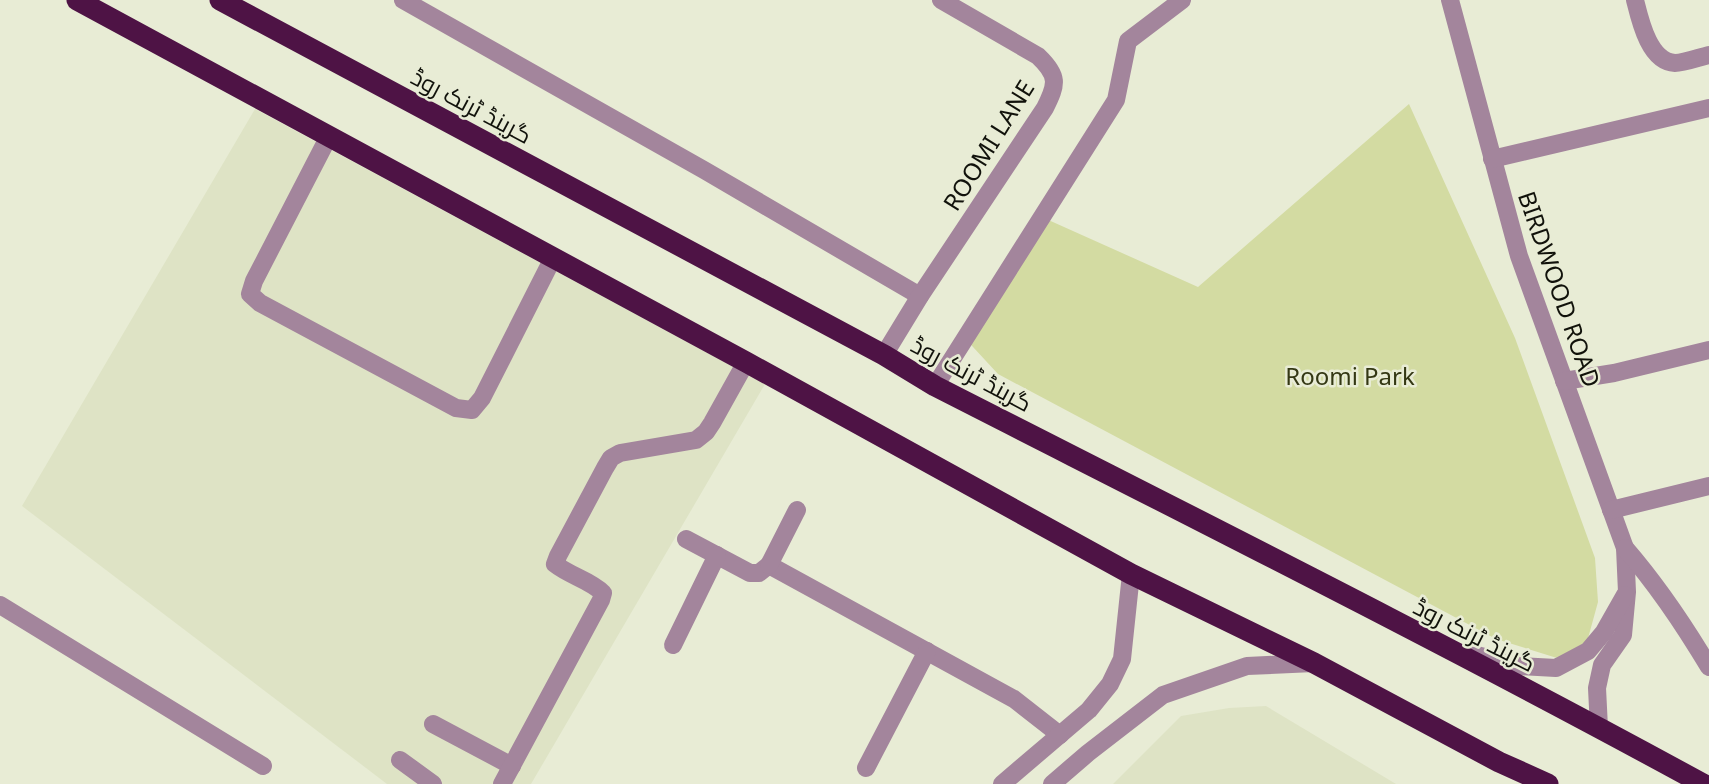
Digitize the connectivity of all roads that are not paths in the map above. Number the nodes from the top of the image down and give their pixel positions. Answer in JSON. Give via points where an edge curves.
{"nodes":[{"id":1,"x":77,"y":0,"type":"edge"},
{"id":2,"x":220,"y":0,"type":"edge"},
{"id":3,"x":403,"y":0,"type":"edge"},
{"id":4,"x":941,"y":0,"type":"edge"},
{"id":5,"x":1182,"y":0,"type":"edge"},
{"id":6,"x":1450,"y":0,"type":"edge"},
{"id":7,"x":1635,"y":0,"type":"edge"},
{"id":8,"x":1709,"y":55,"type":"edge"},
{"id":9,"x":1709,"y":108,"type":"edge"},
{"id":10,"x":329,"y":136,"type":"junction"},
{"id":11,"x":1492,"y":159,"type":"junction"},
{"id":12,"x":552,"y":258,"type":"junction"},
{"id":13,"x":920,"y":296,"type":"junction"},
{"id":14,"x":1709,"y":350,"type":"edge"},
{"id":15,"x":884,"y":355,"type":"junction"},
{"id":16,"x":746,"y":362,"type":"junction"},
{"id":17,"x":1564,"y":381,"type":"junction"},
{"id":18,"x":935,"y":386,"type":"junction"},
{"id":19,"x":1709,"y":486,"type":"edge"},
{"id":20,"x":797,"y":510,"type":"dead end"},
{"id":21,"x":1611,"y":510,"type":"junction"},
{"id":22,"x":686,"y":539,"type":"dead end"},
{"id":23,"x":1625,"y":548,"type":"junction"},
{"id":24,"x":717,"y":555,"type":"junction"},
{"id":25,"x":769,"y":565,"type":"junction"},
{"id":26,"x":1131,"y":574,"type":"junction"},
{"id":27,"x":1627,"y":592,"type":"junction"},
{"id":28,"x":0,"y":605,"type":"edge"},
{"id":29,"x":673,"y":645,"type":"dead end"},
{"id":30,"x":1445,"y":648,"type":"junction"},
{"id":31,"x":928,"y":651,"type":"junction"},
{"id":32,"x":1314,"y":663,"type":"junction"},
{"id":33,"x":1709,"y":667,"type":"edge"},
{"id":34,"x":433,"y":724,"type":"dead end"},
{"id":35,"x":1599,"y":727,"type":"junction"},
{"id":36,"x":1059,"y":735,"type":"junction"},
{"id":37,"x":400,"y":760,"type":"dead end"},
{"id":38,"x":1499,"y":762,"type":"junction"},
{"id":39,"x":262,"y":766,"type":"dead end"},
{"id":40,"x":512,"y":766,"type":"junction"},
{"id":41,"x":866,"y":768,"type":"dead end"},
{"id":42,"x":433,"y":784,"type":"edge"},
{"id":43,"x":502,"y":784,"type":"edge"},
{"id":44,"x":1002,"y":784,"type":"edge"},
{"id":45,"x":1052,"y":784,"type":"edge"},
{"id":46,"x":1527,"y":784,"type":"edge"},
{"id":47,"x":1548,"y":784,"type":"edge"},
{"id":48,"x":1703,"y":784,"type":"edge"}],
"edges":[{"from":1,"to":10,"type":"highway"},
{"from":2,"to":15,"type":"highway","name":"گرینڈ ٹرنک روڈ"},
{"from":3,"to":13,"type":"street"},
{"from":4,"to":13,"type":"street","name":"ROOMI LANE","via":[[1038,56],[1055,76],[1055,89]]},
{"from":5,"to":18,"type":"street","via":[[1128,41],[1116,100]]},
{"from":6,"to":11,"type":"street","name":"BIRDWOOD ROAD"},
{"from":7,"to":8,"type":"street","via":[[1656,55],[1674,63]]},
{"from":9,"to":11,"type":"street"},
{"from":10,"to":12,"type":"highway"},
{"from":10,"to":12,"type":"street","via":[[254,281],[250,294],[260,303],[456,408],[472,410]]},
{"from":11,"to":17,"type":"street","name":"BIRDWOOD ROAD","via":[[1519,256]]},
{"from":12,"to":16,"type":"highway"},
{"from":13,"to":15,"type":"street","name":"ROOMI LANE"},
{"from":14,"to":17,"type":"street"},
{"from":15,"to":18,"type":"highway","name":"گرینڈ ٹرنک روڈ"},
{"from":16,"to":26,"type":"highway"},
{"from":16,"to":40,"type":"street","via":[[712,423],[696,440],[620,453],[605,468],[555,564],[597,588],[603,593],[601,600]]},
{"from":17,"to":21,"type":"street","name":"BIRDWOOD ROAD"},
{"from":18,"to":30,"type":"highway","name":"گرینڈ ٹرنک روڈ"},
{"from":19,"to":21,"type":"street"},
{"from":20,"to":25,"type":"street"},
{"from":21,"to":23,"type":"street","name":"BIRDWOOD ROAD"},
{"from":22,"to":24,"type":"street"},
{"from":23,"to":27,"type":"street","name":"BIRDWOOD ROAD"},
{"from":23,"to":33,"type":"street","via":[[1670,605]]},
{"from":24,"to":25,"type":"street","via":[[750,572],[760,573]]},
{"from":24,"to":29,"type":"street"},
{"from":25,"to":31,"type":"street"},
{"from":26,"to":32,"type":"highway"},
{"from":26,"to":36,"type":"street","via":[[1122,659],[1110,684],[1089,710]]},
{"from":27,"to":30,"type":"street","via":[[1588,651],[1556,668],[1519,666]]},
{"from":27,"to":35,"type":"street","name":"BIRDWOOD ROAD","via":[[1623,635],[1602,665],[1597,688]]},
{"from":28,"to":39,"type":"street"},
{"from":30,"to":35,"type":"highway","name":"گرینڈ ٹرنک روڈ"},
{"from":31,"to":36,"type":"street","via":[[1014,699]]},
{"from":31,"to":41,"type":"street"},
{"from":32,"to":38,"type":"highway"},
{"from":32,"to":45,"type":"street","via":[[1247,666],[1163,695]]},
{"from":34,"to":40,"type":"street"},
{"from":35,"to":48,"type":"highway","name":"گرینڈ ٹرنک روڈ"},
{"from":36,"to":44,"type":"street"},
{"from":37,"to":42,"type":"street"},
{"from":38,"to":46,"type":"highway"},
{"from":38,"to":47,"type":"highway"},
{"from":40,"to":43,"type":"street"}]}
